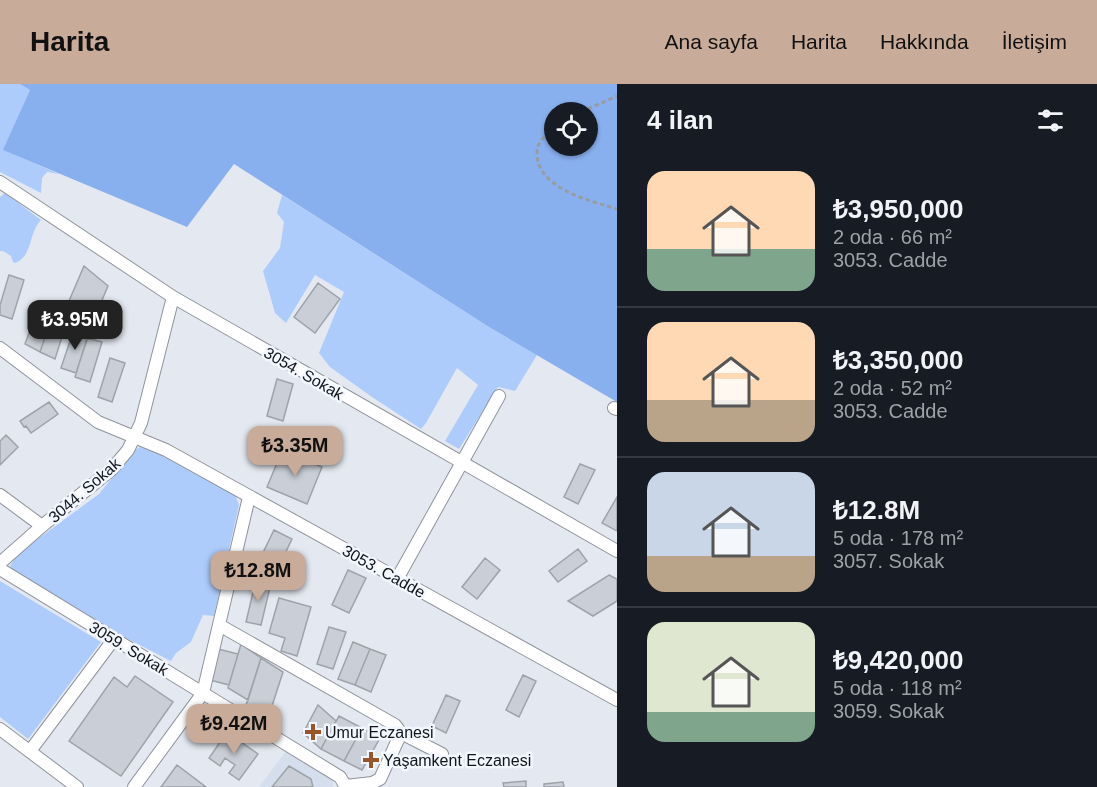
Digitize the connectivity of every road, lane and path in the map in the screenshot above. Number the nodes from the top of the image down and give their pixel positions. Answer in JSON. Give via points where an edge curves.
{"nodes":[{"id":1,"x":617,"y":96,"type":"edge"},
{"id":2,"x":598,"y":104,"type":"edge"},
{"id":3,"x":544,"y":138,"type":"edge"},
{"id":4,"x":0,"y":182,"type":"edge"},
{"id":5,"x":617,"y":209,"type":"edge"},
{"id":6,"x":173,"y":297,"type":"junction"},
{"id":7,"x":0,"y":348,"type":"edge"},
{"id":8,"x":499,"y":396,"type":"dead end"},
{"id":9,"x":135,"y":438,"type":"junction"},
{"id":10,"x":462,"y":464,"type":"junction"},
{"id":11,"x":0,"y":495,"type":"edge"},
{"id":12,"x":249,"y":496,"type":"junction"},
{"id":13,"x":42,"y":526,"type":"junction"},
{"id":14,"x":617,"y":551,"type":"edge"},
{"id":15,"x":0,"y":563,"type":"edge"},
{"id":16,"x":0,"y":569,"type":"edge"},
{"id":17,"x":397,"y":579,"type":"junction"},
{"id":18,"x":219,"y":625,"type":"junction"},
{"id":19,"x":114,"y":639,"type":"junction"},
{"id":20,"x":203,"y":693,"type":"junction"},
{"id":21,"x":617,"y":700,"type":"edge"},
{"id":22,"x":0,"y":729,"type":"edge"},
{"id":23,"x":402,"y":733,"type":"junction"},
{"id":24,"x":30,"y":751,"type":"junction"},
{"id":25,"x":442,"y":754,"type":"dead end"},
{"id":26,"x":346,"y":786,"type":"edge"},
{"id":27,"x":77,"y":787,"type":"edge"},
{"id":28,"x":134,"y":787,"type":"edge"}],
"edges":[{"from":1,"to":2,"type":"path"},
{"from":3,"to":5,"type":"path","via":[[536,155],[541,170],[555,185]]},
{"from":4,"to":6,"type":"street","name":"3054. Sokak"},
{"from":6,"to":9,"type":"street","name":"3044. Sokak"},
{"from":6,"to":10,"type":"street","name":"3054. Sokak"},
{"from":7,"to":9,"type":"street","name":"3053. Cadde","via":[[98,422]]},
{"from":8,"to":10,"type":"street"},
{"from":9,"to":12,"type":"street","name":"3053. Cadde"},
{"from":9,"to":13,"type":"street","name":"3044. Sokak","via":[[112,469]]},
{"from":10,"to":14,"type":"street","name":"3054. Sokak"},
{"from":10,"to":17,"type":"street"},
{"from":11,"to":13,"type":"street"},
{"from":12,"to":17,"type":"street","name":"3053. Cadde"},
{"from":12,"to":18,"type":"street"},
{"from":13,"to":15,"type":"street","name":"3044. Sokak"},
{"from":16,"to":19,"type":"street","name":"3059. Sokak"},
{"from":17,"to":21,"type":"street","name":"3053. Cadde"},
{"from":18,"to":20,"type":"street"},
{"from":18,"to":23,"type":"street","via":[[395,725]]},
{"from":19,"to":20,"type":"street","name":"3059. Sokak"},
{"from":19,"to":24,"type":"street"},
{"from":20,"to":26,"type":"street","name":"3059. Sokak","via":[[340,777]]},
{"from":20,"to":28,"type":"street"},
{"from":22,"to":24,"type":"street"},
{"from":23,"to":25,"type":"street"},
{"from":23,"to":26,"type":"street","via":[[380,779]]},
{"from":24,"to":27,"type":"street"}]}
